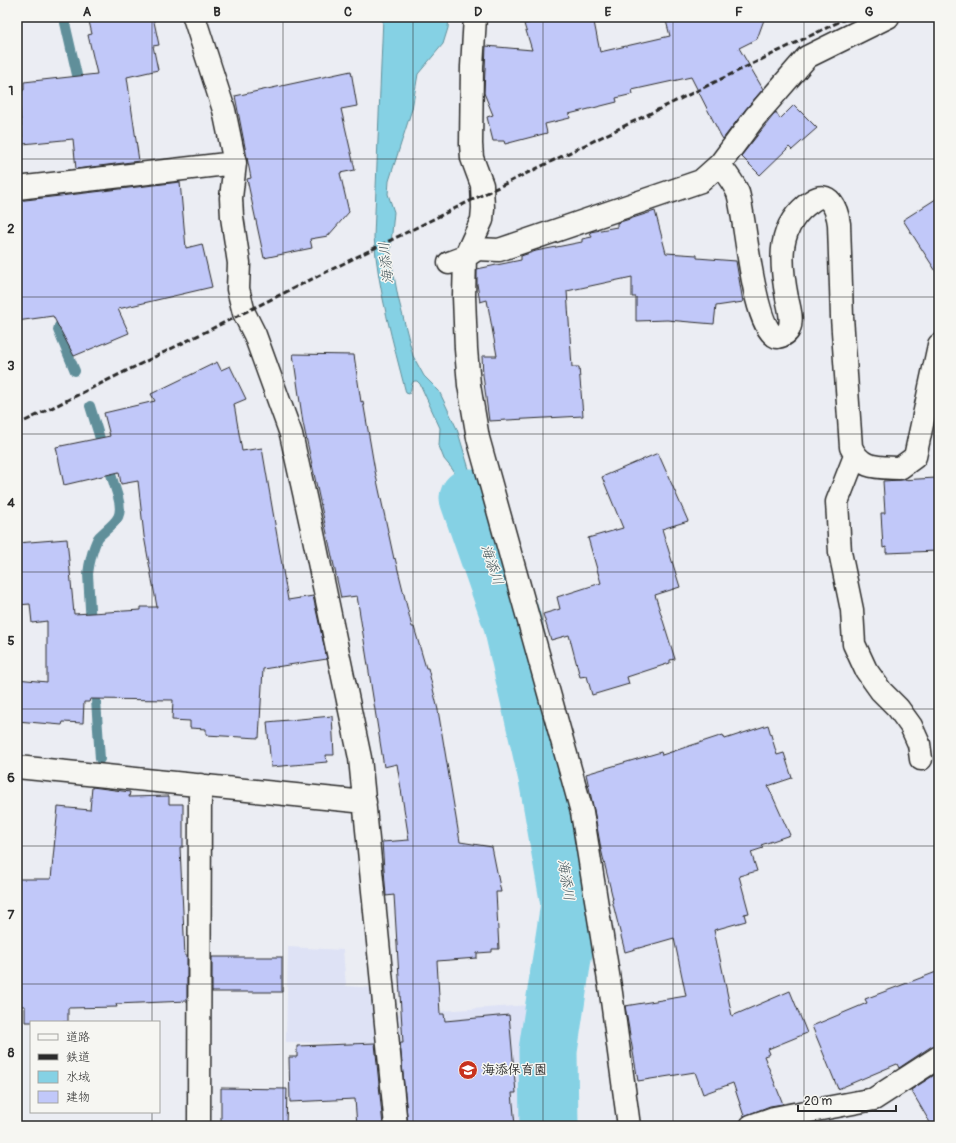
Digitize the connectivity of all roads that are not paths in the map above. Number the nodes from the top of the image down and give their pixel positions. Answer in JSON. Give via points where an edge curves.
{"nodes":[{"id":1,"x":194,"y":17,"type":"edge"},
{"id":2,"x":475,"y":17,"type":"edge"},
{"id":3,"x":888,"y":17,"type":"edge"},
{"id":4,"x":235,"y":163,"type":"junction"},
{"id":5,"x":720,"y":164,"type":"junction"},
{"id":6,"x":17,"y":188,"type":"edge"},
{"id":7,"x":457,"y":260,"type":"junction"},
{"id":8,"x":939,"y":345,"type":"edge"},
{"id":9,"x":855,"y":456,"type":"junction"},
{"id":10,"x":921,"y":759,"type":"dead end"},
{"id":11,"x":17,"y":767,"type":"edge"},
{"id":12,"x":200,"y":785,"type":"junction"},
{"id":13,"x":365,"y":802,"type":"junction"},
{"id":14,"x":939,"y":1057,"type":"edge"},
{"id":15,"x":199,"y":1126,"type":"edge"},
{"id":16,"x":396,"y":1126,"type":"edge"},
{"id":17,"x":629,"y":1126,"type":"edge"},
{"id":18,"x":751,"y":1126,"type":"edge"}],
"edges":[{"from":1,"to":4,"type":"street","via":[[224,110]]},
{"from":2,"to":7,"type":"street","via":[[471,144],[472,158],[482,185],[483,208],[482,220]]},
{"from":3,"to":5,"type":"street","via":[[807,57],[755,117]]},
{"from":4,"to":6,"type":"street"},
{"from":4,"to":13,"type":"street","via":[[231,198],[239,263],[238,289],[244,313],[255,334],[291,434],[360,758]]},
{"from":5,"to":7,"type":"street","via":[[701,181],[499,250],[477,249]]},
{"from":5,"to":9,"type":"street","via":[[737,193],[753,282],[764,320],[777,337],[789,330],[790,310],[782,272],[782,254],[791,222],[816,198],[825,198],[834,205],[839,224],[842,317],[851,447]]},
{"from":7,"to":17,"type":"street","via":[[464,296],[469,385],[478,438],[582,812]]},
{"from":8,"to":9,"type":"street","via":[[915,457],[900,468],[866,465]]},
{"from":9,"to":10,"type":"street","via":[[837,502],[840,552],[852,610],[854,644],[866,670],[881,692],[898,708],[911,726],[919,744]]},
{"from":11,"to":12,"type":"street"},
{"from":12,"to":13,"type":"street"},
{"from":12,"to":15,"type":"street"},
{"from":13,"to":16,"type":"street"},
{"from":14,"to":18,"type":"street","via":[[874,1099],[774,1118]]}]}
